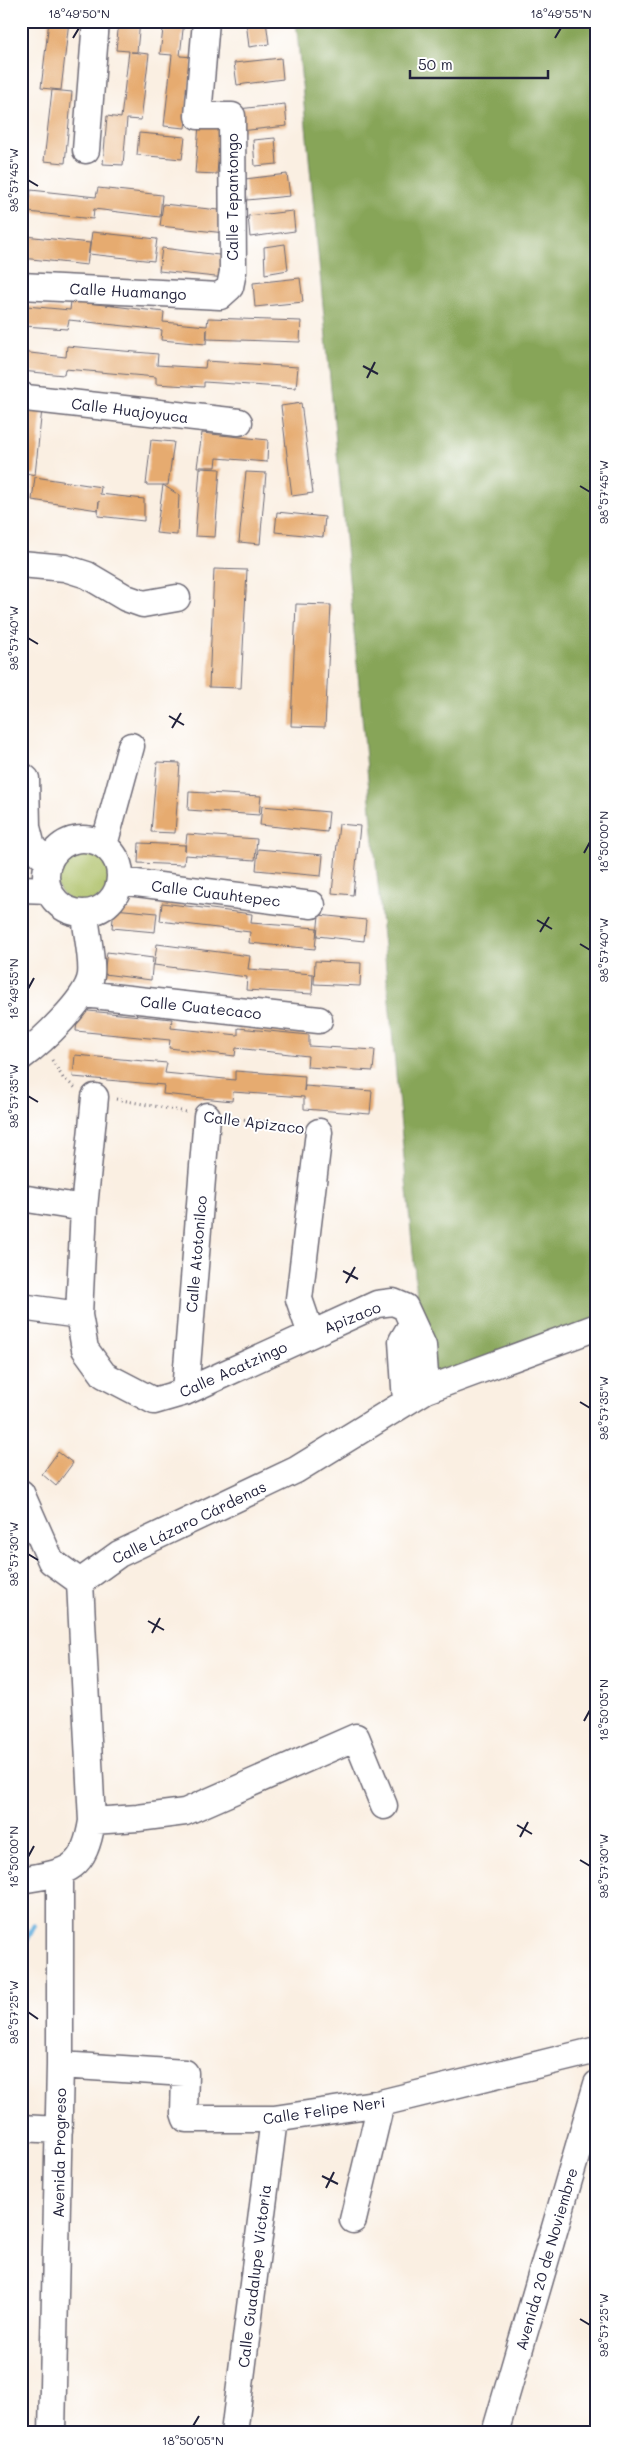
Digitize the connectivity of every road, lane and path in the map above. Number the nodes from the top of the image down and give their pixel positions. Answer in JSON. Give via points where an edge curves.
{"nodes":[{"id":1,"x":96,"y":21,"type":"edge"},
{"id":2,"x":206,"y":21,"type":"edge"},
{"id":3,"x":86,"y":150,"type":"dead end"},
{"id":4,"x":21,"y":286,"type":"edge"},
{"id":5,"x":230,"y":286,"type":"joint"},
{"id":6,"x":21,"y":395,"type":"edge"},
{"id":7,"x":239,"y":422,"type":"dead end"},
{"id":8,"x":21,"y":564,"type":"edge"},
{"id":9,"x":177,"y":598,"type":"dead end"},
{"id":10,"x":131,"y":746,"type":"dead end"},
{"id":11,"x":21,"y":775,"type":"edge"},
{"id":12,"x":104,"y":845,"type":"junction"},
{"id":13,"x":48,"y":862,"type":"junction"},
{"id":14,"x":120,"y":881,"type":"junction"},
{"id":15,"x":21,"y":889,"type":"edge"},
{"id":16,"x":48,"y":890,"type":"junction"},
{"id":17,"x":312,"y":905,"type":"dead end"},
{"id":18,"x":85,"y":913,"type":"junction"},
{"id":19,"x":84,"y":994,"type":"junction"},
{"id":20,"x":319,"y":1020,"type":"dead end"},
{"id":21,"x":31,"y":1049,"type":"edge"},
{"id":22,"x":95,"y":1097,"type":"junction"},
{"id":23,"x":207,"y":1116,"type":"junction"},
{"id":24,"x":319,"y":1132,"type":"joint"},
{"id":25,"x":21,"y":1198,"type":"edge"},
{"id":26,"x":84,"y":1208,"type":"junction"},
{"id":27,"x":21,"y":1308,"type":"edge"},
{"id":28,"x":79,"y":1315,"type":"junction"},
{"id":29,"x":597,"y":1327,"type":"edge"},
{"id":30,"x":311,"y":1334,"type":"junction"},
{"id":31,"x":185,"y":1392,"type":"junction"},
{"id":32,"x":416,"y":1396,"type":"junction"},
{"id":33,"x":21,"y":1493,"type":"edge"},
{"id":34,"x":80,"y":1582,"type":"junction"},
{"id":35,"x":384,"y":1806,"type":"dead end"},
{"id":36,"x":92,"y":1821,"type":"junction"},
{"id":37,"x":60,"y":1874,"type":"junction"},
{"id":38,"x":21,"y":1880,"type":"edge"},
{"id":39,"x":597,"y":2050,"type":"edge"},
{"id":40,"x":60,"y":2065,"type":"junction"},
{"id":41,"x":597,"y":2084,"type":"edge"},
{"id":42,"x":381,"y":2103,"type":"junction"},
{"id":43,"x":274,"y":2119,"type":"junction"},
{"id":44,"x":21,"y":2128,"type":"edge"},
{"id":45,"x":59,"y":2130,"type":"junction"},
{"id":46,"x":353,"y":2220,"type":"dead end"},
{"id":47,"x":52,"y":2433,"type":"edge"},
{"id":48,"x":234,"y":2433,"type":"edge"},
{"id":49,"x":496,"y":2433,"type":"edge"}],
"edges":[{"from":1,"to":3,"type":"street"},
{"from":2,"to":5,"type":"street","name":"Calle Tepantongo","via":[[198,116],[232,116],[233,272]]},
{"from":4,"to":5,"type":"street","name":"Calle Huamango","via":[[220,296]]},
{"from":6,"to":7,"type":"street","name":"Calle Huajoyuca"},
{"from":8,"to":9,"type":"street","via":[[65,568],[88,575],[126,598],[143,604]]},
{"from":10,"to":12,"type":"street"},
{"from":11,"to":13,"type":"street","via":[[26,779],[27,827],[32,847]]},
{"from":12,"to":13,"type":"street","via":[[89,838],[72,840],[58,848]]},
{"from":12,"to":14,"type":"street","via":[[118,860]]},
{"from":13,"to":16,"type":"street"},
{"from":14,"to":17,"type":"street","name":"Calle Cuauhtepec"},
{"from":14,"to":18,"type":"street","via":[[108,904]]},
{"from":15,"to":16,"type":"street"},
{"from":16,"to":18,"type":"street","via":[[63,908]]},
{"from":18,"to":19,"type":"street","via":[[91,976]]},
{"from":19,"to":20,"type":"street","name":"Calle Cuatecaco"},
{"from":19,"to":21,"type":"street"},
{"from":21,"to":22,"type":"path","name":"Calle Apizaco","via":[[82,1093]]},
{"from":22,"to":23,"type":"path","name":"Calle Apizaco"},
{"from":22,"to":26,"type":"street","name":"Calle Acatzingo"},
{"from":23,"to":24,"type":"path","name":"Calle Apizaco","via":[[286,1123]]},
{"from":23,"to":31,"type":"street","name":"Calle Atotonilco"},
{"from":24,"to":30,"type":"street","name":"Calle Apizaco","via":[[299,1299]]},
{"from":25,"to":26,"type":"street"},
{"from":26,"to":28,"type":"street","name":"Calle Acatzingo"},
{"from":27,"to":28,"type":"street"},
{"from":28,"to":31,"type":"street","name":"Calle Acatzingo","via":[[85,1348],[104,1375],[154,1400]]},
{"from":29,"to":32,"type":"street","name":"Calle Lázaro Cárdenas"},
{"from":30,"to":31,"type":"street","name":"Calle Acatzingo"},
{"from":30,"to":32,"type":"street","name":"Apizaco","via":[[377,1304],[393,1302],[404,1307],[412,1324],[402,1341]]},
{"from":32,"to":34,"type":"street","name":"Calle Lázaro Cárdenas","via":[[296,1470],[119,1554]]},
{"from":33,"to":34,"type":"street","via":[[51,1561]]},
{"from":34,"to":36,"type":"street"},
{"from":35,"to":36,"type":"street","via":[[356,1737],[185,1812]]},
{"from":36,"to":37,"type":"street","via":[[87,1846],[73,1866]]},
{"from":37,"to":38,"type":"street"},
{"from":37,"to":40,"type":"street","name":"Avenida Progreso"},
{"from":39,"to":42,"type":"street","name":"Calle Felipe Neri"},
{"from":40,"to":43,"type":"street","name":"Calle Felipe Neri","via":[[185,2073],[186,2119]]},
{"from":40,"to":45,"type":"street","name":"Avenida Progreso"},
{"from":41,"to":49,"type":"street","name":"Avenida 20 de Noviembre"},
{"from":42,"to":43,"type":"street","name":"Calle Felipe Neri"},
{"from":42,"to":46,"type":"street"},
{"from":43,"to":48,"type":"street","name":"Calle Guadalupe Victoria"},
{"from":44,"to":45,"type":"street"},
{"from":45,"to":47,"type":"street","name":"Avenida Progreso"}]}
